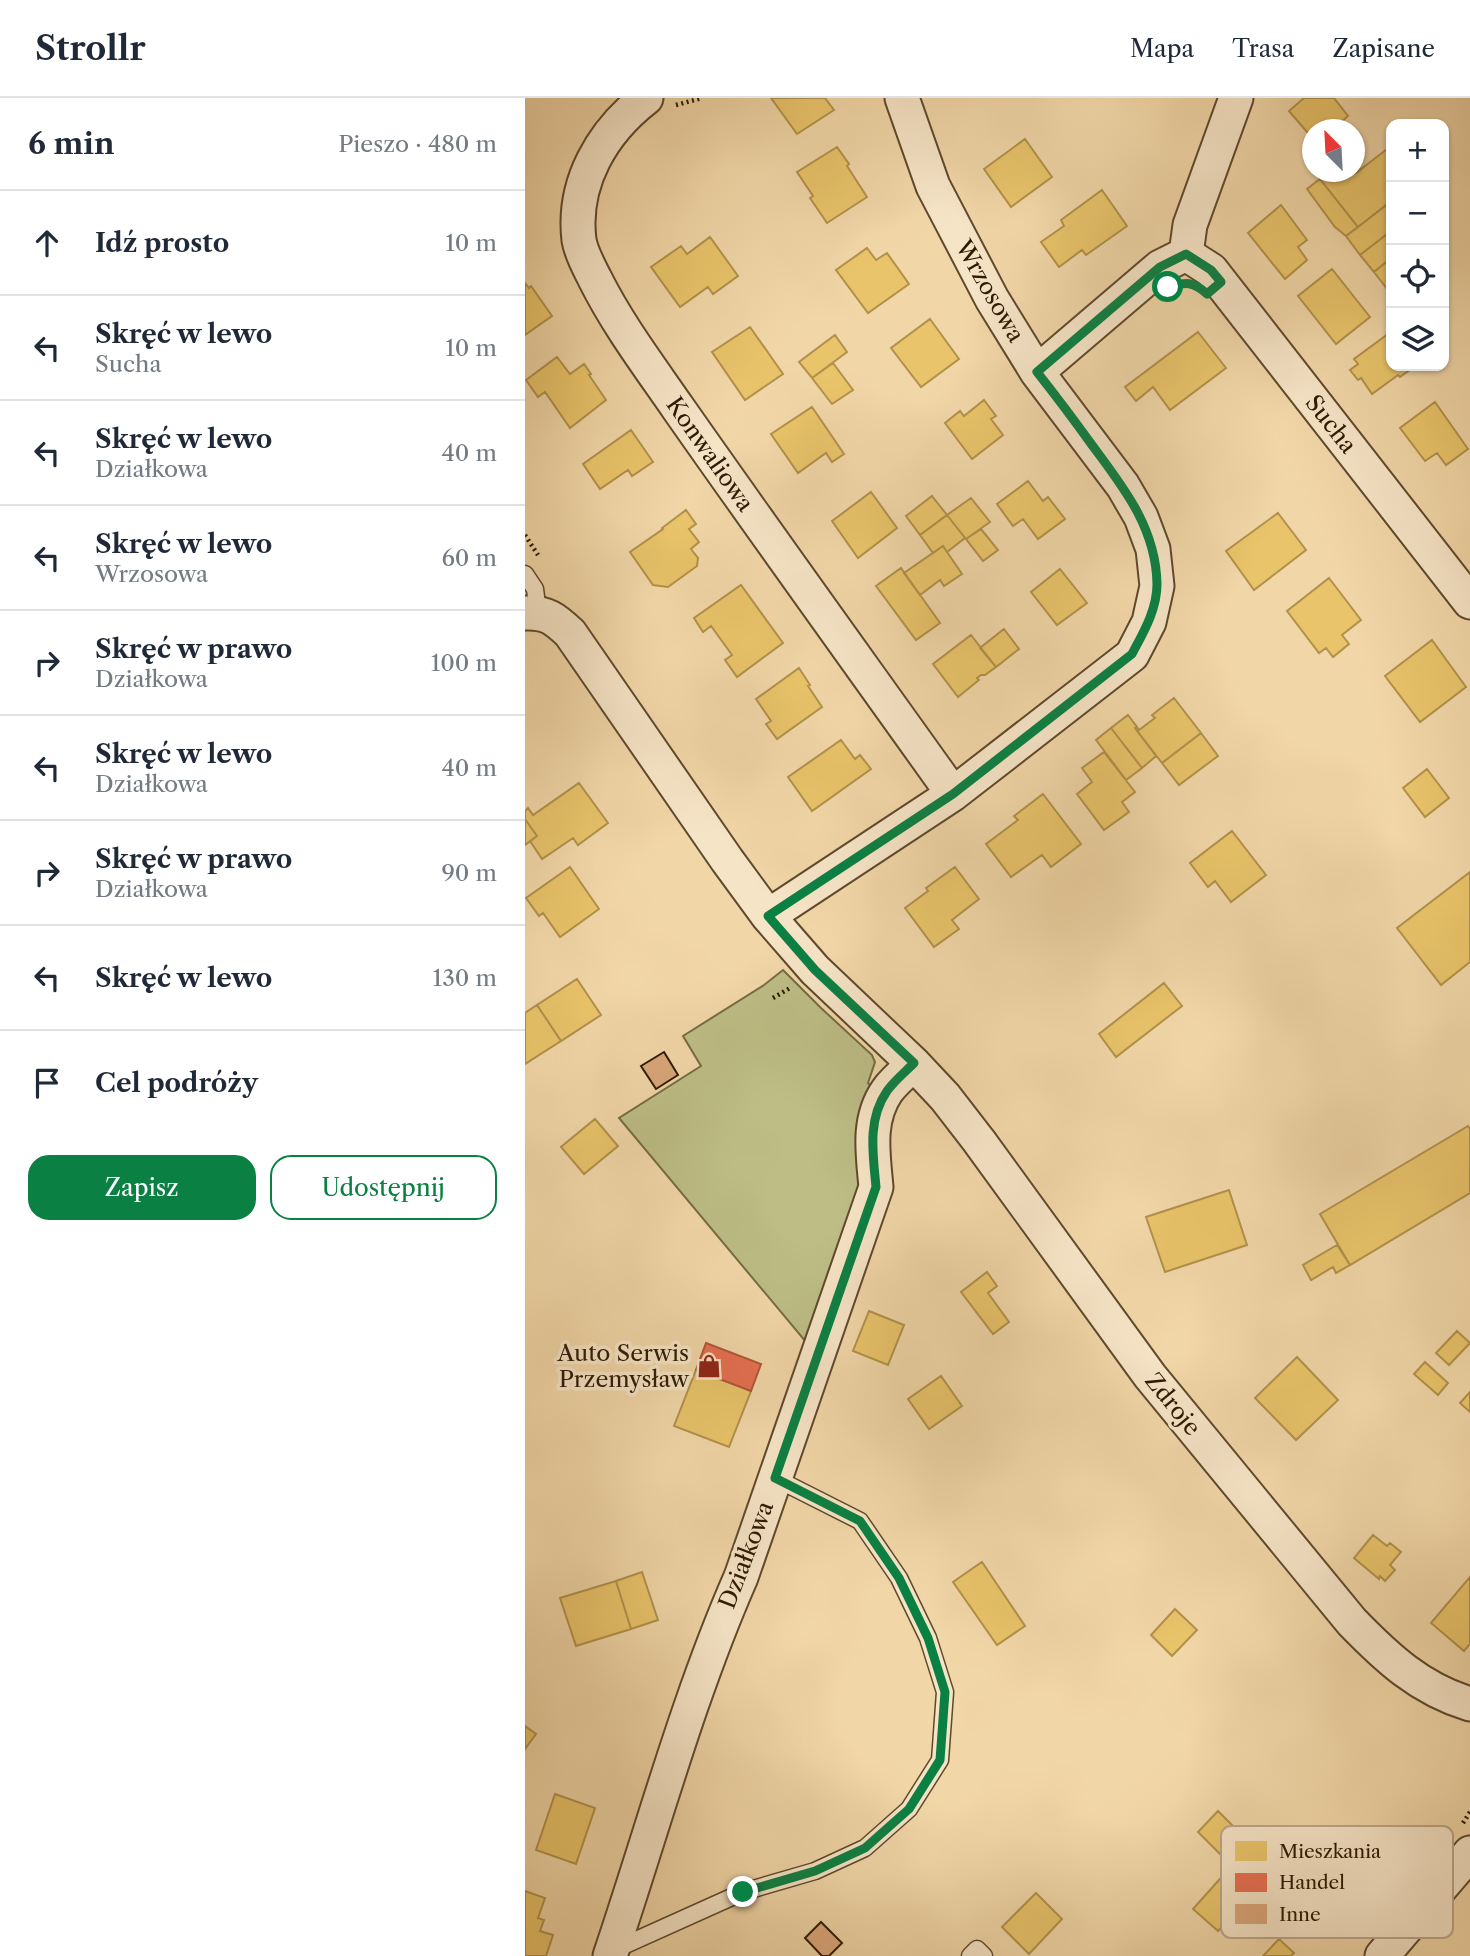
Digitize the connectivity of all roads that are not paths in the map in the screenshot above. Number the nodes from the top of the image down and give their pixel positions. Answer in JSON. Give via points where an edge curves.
{"nodes":[{"id":1,"x":901,"y":98,"type":"edge"},
{"id":2,"x":1236,"y":98,"type":"edge"},
{"id":3,"x":657,"y":105,"type":"edge"},
{"id":4,"x":1186,"y":254,"type":"junction"},
{"id":5,"x":1037,"y":372,"type":"junction"},
{"id":6,"x":525,"y":574,"type":"edge"},
{"id":7,"x":1470,"y":601,"type":"edge"},
{"id":8,"x":531,"y":613,"type":"edge"},
{"id":9,"x":953,"y":794,"type":"junction"},
{"id":10,"x":768,"y":916,"type":"junction"},
{"id":11,"x":914,"y":1063,"type":"junction"},
{"id":12,"x":775,"y":1478,"type":"junction"},
{"id":13,"x":1470,"y":1704,"type":"edge"},
{"id":14,"x":1470,"y":1853,"type":"edge"},
{"id":15,"x":1453,"y":1873,"type":"edge"},
{"id":16,"x":1398,"y":1938,"type":"edge"},
{"id":17,"x":611,"y":1953,"type":"edge"},
{"id":18,"x":970,"y":1956,"type":"edge"},
{"id":19,"x":984,"y":1956,"type":"edge"},
{"id":20,"x":1383,"y":1956,"type":"edge"}],
"edges":[{"from":1,"to":5,"type":"street","name":"Wrzosowa","via":[[933,186],[992,299]]},
{"from":2,"to":4,"type":"street","via":[[1191,225]]},
{"from":3,"to":9,"type":"street","name":"Konwaliowa","via":[[620,122],[590,166],[578,214],[579,242],[588,267],[625,332]]},
{"from":4,"to":5,"type":"street","via":[[1160,267]]},
{"from":4,"to":7,"type":"street","name":"Sucha","via":[[1211,270]]},
{"from":5,"to":9,"type":"street","name":"Wrzosowa","via":[[1141,517],[1153,549],[1157,586],[1149,622],[1132,654]]},
{"from":6,"to":8,"type":"lane","via":[[535,589]]},
{"from":8,"to":10,"type":"street","via":[[554,619],[569,634]]},
{"from":9,"to":10,"type":"street"},
{"from":10,"to":11,"type":"street","via":[[815,970]]},
{"from":11,"to":12,"type":"street","name":"Działkowa","via":[[888,1089],[878,1107],[873,1124],[876,1187]]},
{"from":11,"to":13,"type":"street","name":"Zdroje","via":[[979,1141],[1150,1376],[1352,1622],[1416,1679]]},
{"from":12,"to":17,"type":"street","name":"Działkowa","via":[[672,1762]]},
{"from":12,"to":17,"type":"lane","via":[[860,1521],[899,1578],[928,1638],[945,1692],[940,1760],[909,1809],[865,1848],[815,1871],[743,1892]]},
{"from":14,"to":15,"type":"street"},
{"from":16,"to":20,"type":"street"},
{"from":18,"to":19,"type":"lane","via":[[977,1949]]}]}
